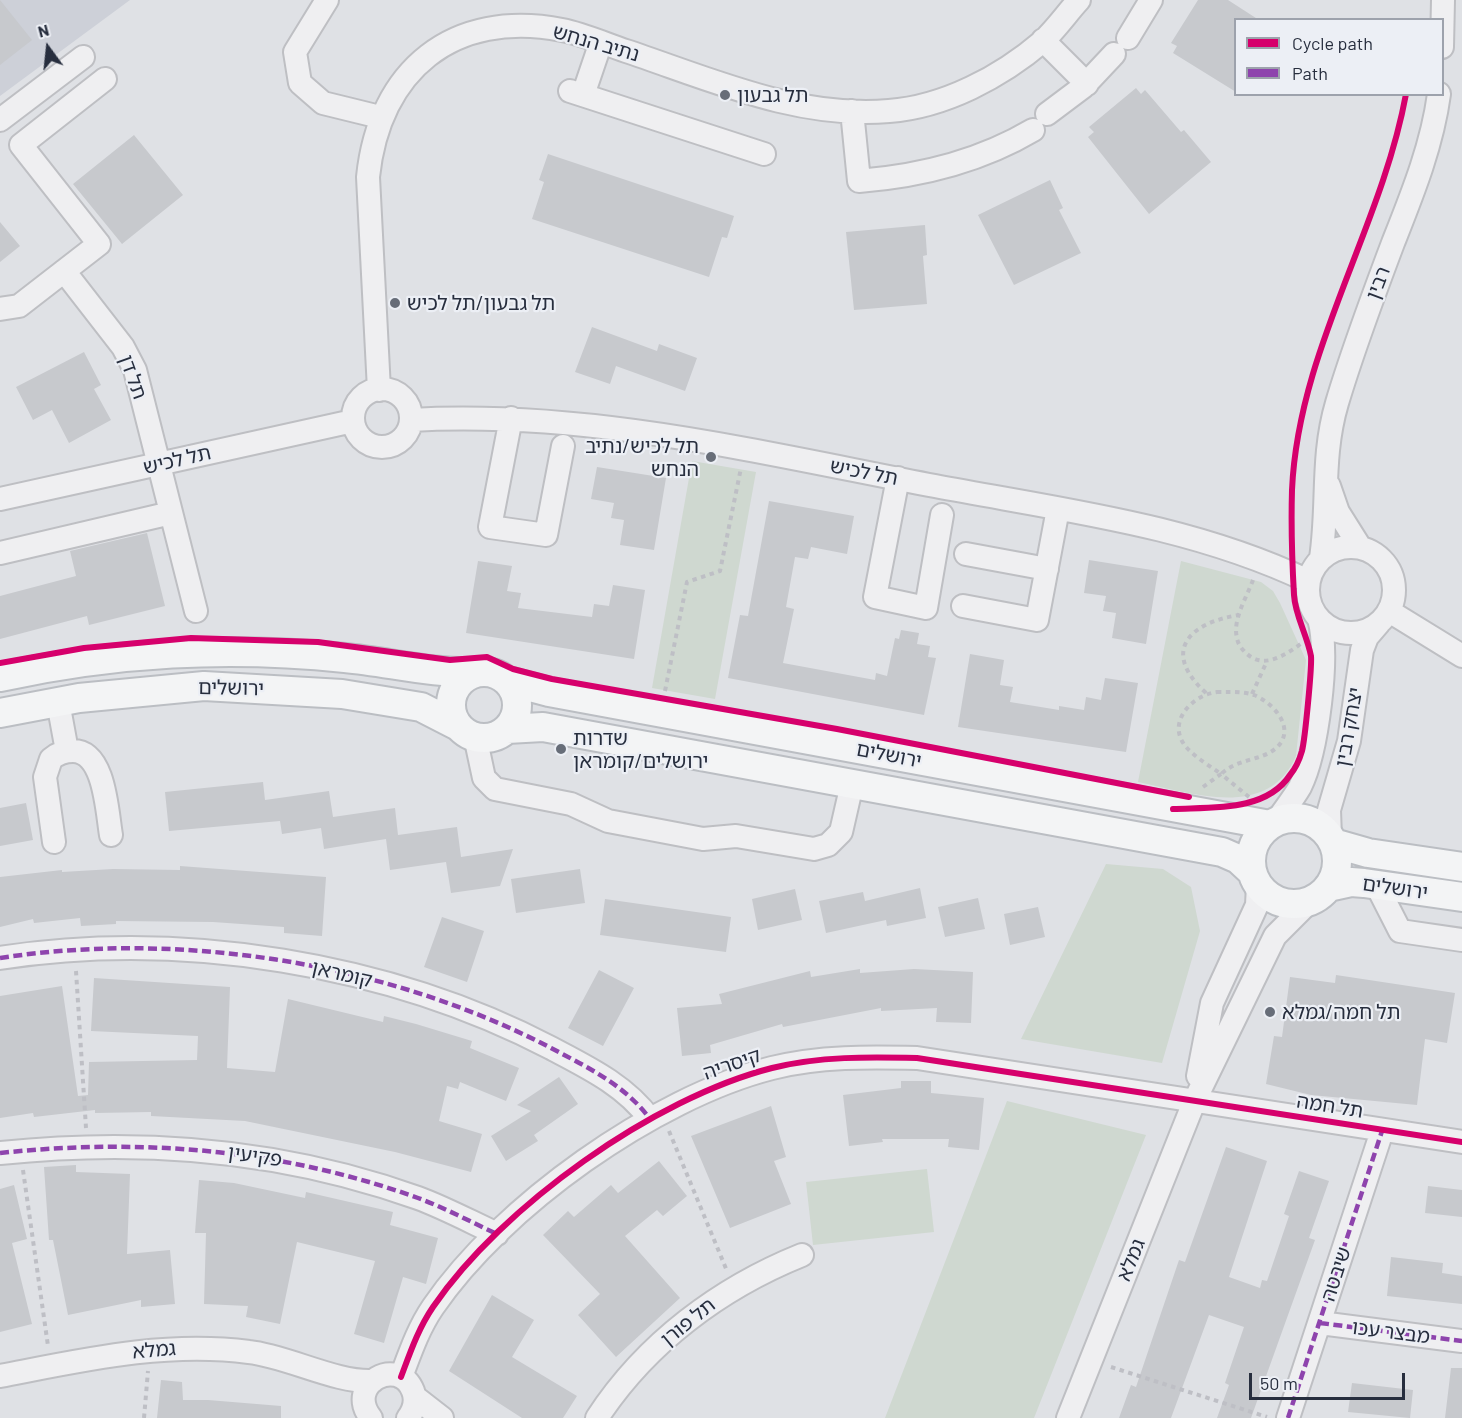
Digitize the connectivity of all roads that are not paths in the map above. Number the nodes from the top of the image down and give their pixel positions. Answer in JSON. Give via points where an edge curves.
{"nodes":[{"id":1,"x":327,"y":0,"type":"edge"},
{"id":2,"x":1079,"y":0,"type":"edge"},
{"id":3,"x":1150,"y":0,"type":"edge"},
{"id":4,"x":1443,"y":0,"type":"edge"},
{"id":5,"x":1443,"y":18,"type":"edge"},
{"id":6,"x":1043,"y":40,"type":"junction"},
{"id":7,"x":601,"y":42,"type":"junction"},
{"id":8,"x":83,"y":57,"type":"dead end"},
{"id":9,"x":105,"y":79,"type":"dead end"},
{"id":10,"x":1087,"y":84,"type":"junction"},
{"id":11,"x":1439,"y":96,"type":"edge"},
{"id":12,"x":852,"y":111,"type":"junction"},
{"id":13,"x":380,"y":117,"type":"junction"},
{"id":14,"x":0,"y":120,"type":"edge"},
{"id":15,"x":764,"y":154,"type":"dead end"},
{"id":16,"x":64,"y":271,"type":"junction"},
{"id":17,"x":0,"y":309,"type":"edge"},
{"id":18,"x":379,"y":390,"type":"junction"},
{"id":19,"x":511,"y":418,"type":"junction"},
{"id":20,"x":411,"y":420,"type":"junction"},
{"id":21,"x":353,"y":421,"type":"junction"},
{"id":22,"x":563,"y":446,"type":"dead end"},
{"id":23,"x":158,"y":464,"type":"junction"},
{"id":24,"x":1325,"y":473,"type":"junction"},
{"id":25,"x":898,"y":478,"type":"junction"},
{"id":26,"x":0,"y":499,"type":"edge"},
{"id":27,"x":1058,"y":509,"type":"junction"},
{"id":28,"x":171,"y":513,"type":"junction"},
{"id":29,"x":942,"y":515,"type":"dead end"},
{"id":30,"x":1360,"y":547,"type":"junction"},
{"id":31,"x":0,"y":553,"type":"edge"},
{"id":32,"x":966,"y":554,"type":"dead end"},
{"id":33,"x":1322,"y":558,"type":"junction"},
{"id":34,"x":1047,"y":569,"type":"junction"},
{"id":35,"x":1308,"y":580,"type":"junction"},
{"id":36,"x":963,"y":606,"type":"dead end"},
{"id":37,"x":196,"y":611,"type":"dead end"},
{"id":38,"x":1384,"y":616,"type":"junction"},
{"id":39,"x":1310,"y":631,"type":"junction"},
{"id":40,"x":1462,"y":656,"type":"edge"},
{"id":41,"x":477,"y":672,"type":"junction"},
{"id":42,"x":0,"y":677,"type":"edge"},
{"id":43,"x":508,"y":681,"type":"junction"},
{"id":44,"x":58,"y":702,"type":"junction"},
{"id":45,"x":0,"y":713,"type":"edge"},
{"id":46,"x":507,"y":729,"type":"junction"},
{"id":47,"x":467,"y":731,"type":"junction"},
{"id":48,"x":68,"y":752,"type":"junction"},
{"id":49,"x":852,"y":784,"type":"junction"},
{"id":50,"x":1273,"y":823,"type":"junction"},
{"id":51,"x":111,"y":835,"type":"dead end"},
{"id":52,"x":1331,"y":840,"type":"junction"},
{"id":53,"x":54,"y":842,"type":"dead end"},
{"id":54,"x":1462,"y":867,"type":"edge"},
{"id":55,"x":1255,"y":878,"type":"junction"},
{"id":56,"x":1376,"y":884,"type":"junction"},
{"id":57,"x":1320,"y":893,"type":"junction"},
{"id":58,"x":1462,"y":897,"type":"edge"},
{"id":59,"x":1462,"y":940,"type":"edge"},
{"id":60,"x":0,"y":958,"type":"edge"},
{"id":61,"x":1194,"y":1102,"type":"junction"},
{"id":62,"x":655,"y":1115,"type":"junction"},
{"id":63,"x":1382,"y":1131,"type":"junction"},
{"id":64,"x":1462,"y":1142,"type":"edge"},
{"id":65,"x":10,"y":1152,"type":"edge"},
{"id":66,"x":497,"y":1234,"type":"junction"},
{"id":67,"x":802,"y":1255,"type":"dead end"},
{"id":68,"x":1320,"y":1323,"type":"junction"},
{"id":69,"x":1462,"y":1341,"type":"edge"},
{"id":70,"x":0,"y":1376,"type":"edge"},
{"id":71,"x":401,"y":1377,"type":"junction"},
{"id":72,"x":369,"y":1399,"type":"edge"},
{"id":73,"x":411,"y":1408,"type":"edge"},
{"id":74,"x":442,"y":1418,"type":"edge"},
{"id":75,"x":597,"y":1418,"type":"edge"},
{"id":76,"x":1068,"y":1418,"type":"edge"},
{"id":77,"x":1288,"y":1418,"type":"edge"}],
"edges":[{"from":1,"to":13,"type":"street","via":[[295,52],[300,84],[323,103]]},
{"from":2,"to":6,"type":"street","name":"נתיב הנחש"},
{"from":3,"to":10,"type":"street","via":[[1121,46]]},
{"from":4,"to":5,"type":"street"},
{"from":6,"to":10,"type":"street"},
{"from":6,"to":12,"type":"street","name":"נתיב הנחש","via":[[999,74],[947,98],[890,111]]},
{"from":7,"to":12,"type":"street","name":"נתיב הנחש","via":[[766,97],[829,111]]},
{"from":7,"to":13,"type":"street","name":"נתיב הנחש","via":[[563,30],[527,26],[494,28],[463,36],[436,50],[413,69],[394,91]]},
{"from":7,"to":15,"type":"street","via":[[576,93]]},
{"from":8,"to":14,"type":"street"},
{"from":9,"to":16,"type":"street","via":[[21,145],[99,243]]},
{"from":10,"to":12,"type":"street","via":[[1040,122],[988,153],[948,167],[859,182]]},
{"from":11,"to":24,"type":"street","name":"רבין","via":[[1418,177],[1357,338],[1336,406]]},
{"from":13,"to":18,"type":"street","name":"נתיב הנחש","via":[[371,146],[368,177]]},
{"from":16,"to":17,"type":"street","via":[[19,306]]},
{"from":16,"to":23,"type":"street","name":"תל דן","via":[[130,358]]},
{"from":18,"to":20,"type":"street","via":[[403,399]]},
{"from":18,"to":21,"type":"street","via":[[359,400]]},
{"from":19,"to":20,"type":"street","name":"תל לכיש"},
{"from":19,"to":22,"type":"street","via":[[490,527],[546,535]]},
{"from":19,"to":25,"type":"street","name":"תל לכיש","via":[[630,430]]},
{"from":20,"to":21,"type":"street","via":[[401,439],[380,447],[364,441]]},
{"from":21,"to":23,"type":"street","name":"תל לכיש"},
{"from":23,"to":26,"type":"street","name":"תל לכיש"},
{"from":23,"to":28,"type":"street","name":"תל דן"},
{"from":24,"to":30,"type":"street","via":[[1338,512]]},
{"from":24,"to":33,"type":"street"},
{"from":25,"to":27,"type":"street","name":"תל לכיש"},
{"from":25,"to":29,"type":"street","via":[[875,597],[926,608]]},
{"from":27,"to":34,"type":"street"},
{"from":27,"to":35,"type":"street","name":"תל לכיש","via":[[1173,531],[1262,560]]},
{"from":28,"to":31,"type":"street"},
{"from":28,"to":37,"type":"street","name":"תל דן"},
{"from":30,"to":33,"type":"street","via":[[1340,548]]},
{"from":30,"to":38,"type":"street","via":[[1378,556],[1391,572],[1394,592]]},
{"from":32,"to":34,"type":"street"},
{"from":33,"to":35,"type":"street"},
{"from":34,"to":36,"type":"street","via":[[1037,620]]},
{"from":35,"to":39,"type":"street"},
{"from":38,"to":39,"type":"street","via":[[1362,632],[1348,633],[1329,627]]},
{"from":38,"to":40,"type":"street"},
{"from":38,"to":52,"type":"street","name":"יצחק רבין","via":[[1362,650],[1349,741],[1329,810]]},
{"from":39,"to":50,"type":"street","name":"יצחק רבין","via":[[1323,644],[1315,735],[1300,786]]},
{"from":41,"to":42,"type":"main road","name":"ירושלים","via":[[431,671],[346,658],[204,650],[73,663]]},
{"from":41,"to":43,"type":"main road","via":[[488,671]]},
{"from":41,"to":47,"type":"main road","via":[[466,677],[452,695],[453,716]]},
{"from":43,"to":46,"type":"main road","via":[[518,701]]},
{"from":43,"to":50,"type":"main road","name":"ירושלים","via":[[549,692]]},
{"from":44,"to":45,"type":"main road","name":"ירושלים"},
{"from":44,"to":47,"type":"main road","name":"ירושלים","via":[[204,686],[273,689],[342,694],[421,707]]},
{"from":44,"to":48,"type":"street"},
{"from":46,"to":47,"type":"main road","via":[[498,735]]},
{"from":46,"to":49,"type":"main road","name":"ירושלים","via":[[543,727]]},
{"from":47,"to":49,"type":"street","via":[[484,778],[495,789],[571,804],[608,820],[704,839],[736,836],[814,849],[828,845],[841,831]]},
{"from":48,"to":51,"type":"street","via":[[83,753],[97,767]]},
{"from":48,"to":53,"type":"street","via":[[51,759],[45,771]]},
{"from":49,"to":55,"type":"main road","name":"ירושלים","via":[[1222,852],[1239,859]]},
{"from":50,"to":52,"type":"main road","via":[[1290,818],[1310,820]]},
{"from":50,"to":55,"type":"main road","via":[[1254,845],[1251,858]]},
{"from":52,"to":54,"type":"main road","name":"ירושלים","via":[[1368,853]]},
{"from":52,"to":57,"type":"main road","via":[[1337,863]]},
{"from":55,"to":57,"type":"main road","via":[[1278,901],[1298,903]]},
{"from":55,"to":61,"type":"street","name":"גמלא","via":[[1257,905],[1212,1004]]},
{"from":56,"to":57,"type":"main road","name":"ירושלים","via":[[1351,882]]},
{"from":56,"to":58,"type":"main road","name":"ירושלים"},
{"from":56,"to":59,"type":"street","via":[[1400,931]]},
{"from":57,"to":61,"type":"street","name":"גמלא","via":[[1275,936]]},
{"from":60,"to":62,"type":"street","name":"קומראן","via":[[127,948],[212,953],[316,966],[488,1018],[609,1080]]},
{"from":61,"to":62,"type":"street","name":"קיסריה","via":[[917,1058],[843,1057],[773,1068],[704,1090]]},
{"from":61,"to":63,"type":"street","name":"תל חמה"},
{"from":61,"to":76,"type":"street","name":"גמלא"},
{"from":62,"to":66,"type":"street","name":"קיסריה","via":[[567,1172]]},
{"from":63,"to":64,"type":"street","name":"תל חמה"},
{"from":63,"to":68,"type":"street","name":"שיבטה"},
{"from":65,"to":66,"type":"street","name":"פקיעין","via":[[87,1147],[186,1148],[294,1161],[421,1199]]},
{"from":66,"to":71,"type":"street","name":"קיסריה","via":[[458,1274],[432,1309]]},
{"from":67,"to":75,"type":"street","name":"תל פורן","via":[[734,1288],[686,1321],[609,1399]]},
{"from":68,"to":69,"type":"street","name":"מבצר עכו"},
{"from":68,"to":77,"type":"street","name":"שיבטה"},
{"from":70,"to":72,"type":"street","name":"גמלא","via":[[150,1349],[229,1350],[252,1352],[346,1377]]},
{"from":71,"to":72,"type":"street","name":"גמלא","via":[[385,1375]]},
{"from":71,"to":73,"type":"street","via":[[410,1385]]},
{"from":73,"to":74,"type":"street"}]}
